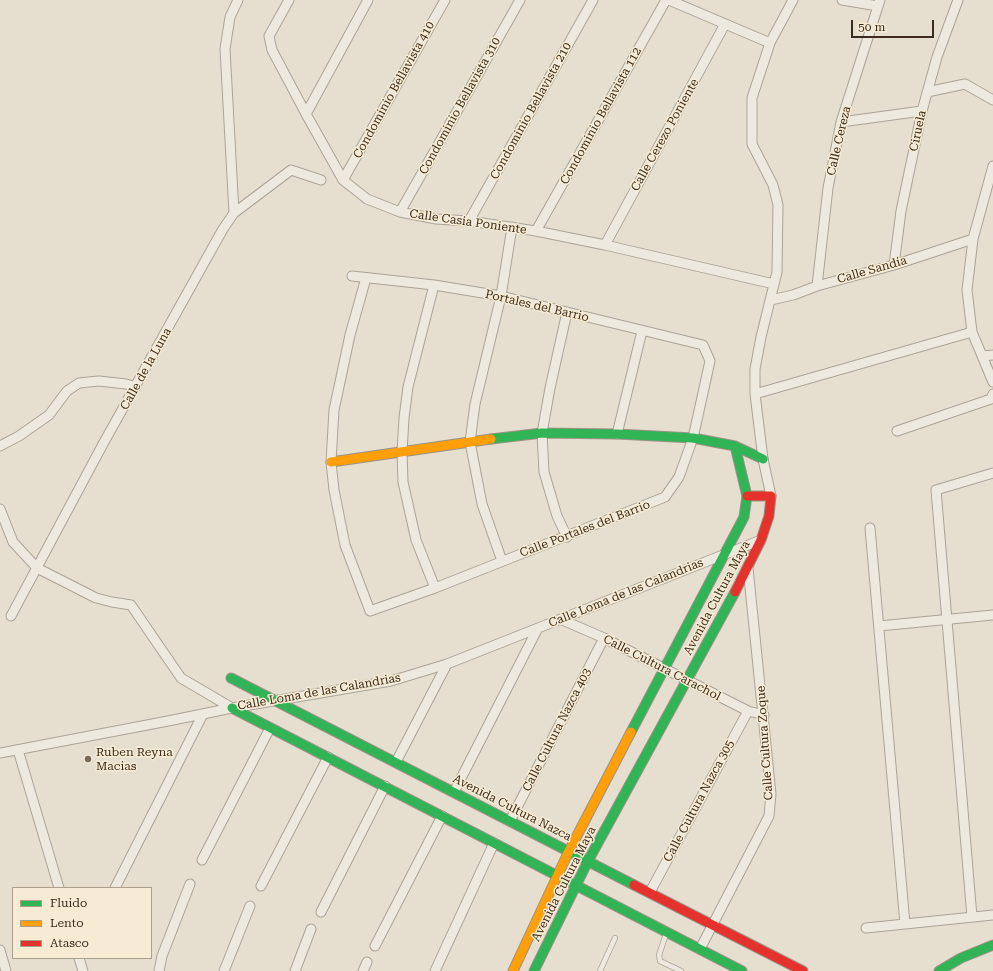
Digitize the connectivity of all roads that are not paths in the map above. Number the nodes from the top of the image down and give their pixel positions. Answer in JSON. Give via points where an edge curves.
{"nodes":[{"id":1,"x":238,"y":0,"type":"edge"},
{"id":2,"x":289,"y":0,"type":"edge"},
{"id":3,"x":368,"y":0,"type":"edge"},
{"id":4,"x":445,"y":0,"type":"edge"},
{"id":5,"x":520,"y":0,"type":"edge"},
{"id":6,"x":592,"y":0,"type":"edge"},
{"id":7,"x":667,"y":0,"type":"edge"},
{"id":8,"x":793,"y":0,"type":"edge"},
{"id":9,"x":842,"y":0,"type":"edge"},
{"id":10,"x":958,"y":0,"type":"edge"},
{"id":11,"x":879,"y":3,"type":"edge"},
{"id":12,"x":725,"y":24,"type":"junction"},
{"id":13,"x":770,"y":43,"type":"junction"},
{"id":14,"x":927,"y":92,"type":"junction"},
{"id":15,"x":993,"y":100,"type":"edge"},
{"id":16,"x":922,"y":111,"type":"junction"},
{"id":17,"x":306,"y":114,"type":"junction"},
{"id":18,"x":841,"y":122,"type":"junction"},
{"id":19,"x":993,"y":166,"type":"edge"},
{"id":20,"x":321,"y":180,"type":"dead end"},
{"id":21,"x":344,"y":180,"type":"junction"},
{"id":22,"x":400,"y":212,"type":"junction"},
{"id":23,"x":234,"y":213,"type":"junction"},
{"id":24,"x":469,"y":222,"type":"junction"},
{"id":25,"x":512,"y":227,"type":"junction"},
{"id":26,"x":536,"y":231,"type":"junction"},
{"id":27,"x":973,"y":239,"type":"junction"},
{"id":28,"x":605,"y":245,"type":"junction"},
{"id":29,"x":894,"y":265,"type":"junction"},
{"id":30,"x":352,"y":276,"type":"dead end"},
{"id":31,"x":366,"y":278,"type":"junction"},
{"id":32,"x":774,"y":284,"type":"junction"},
{"id":33,"x":434,"y":285,"type":"junction"},
{"id":34,"x":817,"y":286,"type":"junction"},
{"id":35,"x":501,"y":296,"type":"junction"},
{"id":36,"x":771,"y":300,"type":"junction"},
{"id":37,"x":567,"y":312,"type":"junction"},
{"id":38,"x":642,"y":331,"type":"junction"},
{"id":39,"x":972,"y":332,"type":"junction"},
{"id":40,"x":993,"y":355,"type":"edge"},
{"id":41,"x":982,"y":356,"type":"junction"},
{"id":42,"x":710,"y":361,"type":"joint"},
{"id":43,"x":993,"y":382,"type":"edge"},
{"id":44,"x":136,"y":387,"type":"junction"},
{"id":45,"x":755,"y":394,"type":"junction"},
{"id":46,"x":993,"y":394,"type":"edge"},
{"id":47,"x":897,"y":431,"type":"dead end"},
{"id":48,"x":542,"y":433,"type":"junction"},
{"id":49,"x":617,"y":434,"type":"junction"},
{"id":50,"x":692,"y":438,"type":"junction"},
{"id":51,"x":470,"y":442,"type":"junction"},
{"id":52,"x":0,"y":446,"type":"edge"},
{"id":53,"x":735,"y":446,"type":"junction"},
{"id":54,"x":402,"y":452,"type":"junction"},
{"id":55,"x":763,"y":459,"type":"junction"},
{"id":56,"x":332,"y":462,"type":"junction"},
{"id":57,"x":993,"y":473,"type":"edge"},
{"id":58,"x":747,"y":496,"type":"junction"},
{"id":59,"x":771,"y":496,"type":"junction"},
{"id":60,"x":0,"y":509,"type":"edge"},
{"id":61,"x":870,"y":528,"type":"dead end"},
{"id":62,"x":567,"y":537,"type":"junction"},
{"id":63,"x":761,"y":540,"type":"junction"},
{"id":64,"x":724,"y":554,"type":"junction"},
{"id":65,"x":502,"y":561,"type":"junction"},
{"id":66,"x":37,"y":568,"type":"junction"},
{"id":67,"x":748,"y":568,"type":"junction"},
{"id":68,"x":435,"y":588,"type":"junction"},
{"id":69,"x":993,"y":615,"type":"edge"},
{"id":70,"x":11,"y":616,"type":"dead end"},
{"id":71,"x":560,"y":619,"type":"junction"},
{"id":72,"x":947,"y":620,"type":"junction"},
{"id":73,"x":879,"y":626,"type":"junction"},
{"id":74,"x":538,"y":628,"type":"junction"},
{"id":75,"x":604,"y":638,"type":"junction"},
{"id":76,"x":446,"y":664,"type":"junction"},
{"id":77,"x":665,"y":668,"type":"junction"},
{"id":78,"x":232,"y":678,"type":"dead end"},
{"id":79,"x":686,"y":680,"type":"junction"},
{"id":80,"x":277,"y":701,"type":"junction"},
{"id":81,"x":232,"y":708,"type":"junction"},
{"id":82,"x":748,"y":710,"type":"junction"},
{"id":83,"x":203,"y":714,"type":"junction"},
{"id":84,"x":764,"y":715,"type":"junction"},
{"id":85,"x":270,"y":728,"type":"junction"},
{"id":86,"x":18,"y":750,"type":"junction"},
{"id":87,"x":0,"y":753,"type":"edge"},
{"id":88,"x":328,"y":757,"type":"junction"},
{"id":89,"x":396,"y":762,"type":"junction"},
{"id":90,"x":385,"y":786,"type":"junction"},
{"id":91,"x":454,"y":792,"type":"junction"},
{"id":92,"x":442,"y":816,"type":"junction"},
{"id":93,"x":510,"y":821,"type":"junction"},
{"id":94,"x":494,"y":843,"type":"junction"},
{"id":95,"x":568,"y":851,"type":"junction"},
{"id":96,"x":202,"y":860,"type":"dead end"},
{"id":97,"x":588,"y":861,"type":"junction"},
{"id":98,"x":556,"y":875,"type":"junction"},
{"id":99,"x":190,"y":884,"type":"dead end"},
{"id":100,"x":576,"y":885,"type":"junction"},
{"id":101,"x":261,"y":886,"type":"dead end"},
{"id":102,"x":59,"y":887,"type":"edge"},
{"id":103,"x":116,"y":887,"type":"edge"},
{"id":104,"x":650,"y":892,"type":"junction"},
{"id":105,"x":250,"y":906,"type":"dead end"},
{"id":106,"x":321,"y":912,"type":"dead end"},
{"id":107,"x":993,"y":914,"type":"edge"},
{"id":108,"x":972,"y":917,"type":"junction"},
{"id":109,"x":905,"y":924,"type":"junction"},
{"id":110,"x":712,"y":925,"type":"junction"},
{"id":111,"x":866,"y":928,"type":"dead end"},
{"id":112,"x":311,"y":929,"type":"dead end"},
{"id":113,"x":667,"y":932,"type":"junction"},
{"id":114,"x":615,"y":938,"type":"dead end"},
{"id":115,"x":993,"y":945,"type":"edge"},
{"id":116,"x":375,"y":946,"type":"dead end"},
{"id":117,"x":700,"y":949,"type":"junction"},
{"id":118,"x":0,"y":950,"type":"edge"},
{"id":119,"x":80,"y":959,"type":"edge"},
{"id":120,"x":367,"y":962,"type":"dead end"},
{"id":121,"x":6,"y":971,"type":"edge"},
{"id":122,"x":83,"y":971,"type":"edge"},
{"id":123,"x":159,"y":971,"type":"edge"},
{"id":124,"x":224,"y":971,"type":"edge"},
{"id":125,"x":295,"y":971,"type":"edge"},
{"id":126,"x":363,"y":971,"type":"edge"},
{"id":127,"x":435,"y":971,"type":"edge"},
{"id":128,"x":513,"y":971,"type":"edge"},
{"id":129,"x":534,"y":971,"type":"edge"},
{"id":130,"x":600,"y":971,"type":"edge"},
{"id":131,"x":681,"y":971,"type":"edge"},
{"id":132,"x":742,"y":971,"type":"edge"},
{"id":133,"x":803,"y":971,"type":"edge"},
{"id":134,"x":939,"y":971,"type":"edge"}],
"edges":[{"from":1,"to":23,"type":"street","via":[[230,17],[225,49]]},
{"from":2,"to":17,"type":"street","name":"Calle Casia Poniente","via":[[269,36],[272,50]]},
{"from":3,"to":17,"type":"street"},
{"from":4,"to":21,"type":"street","name":"Condominio Bellavista 410"},
{"from":5,"to":22,"type":"street","name":"Condominio Bellavista 310"},
{"from":6,"to":24,"type":"street","name":"Condominio Bellavista 210"},
{"from":7,"to":12,"type":"street"},
{"from":7,"to":26,"type":"street","name":"Condominio Bellavista 112"},
{"from":8,"to":13,"type":"street","name":"Avenida Cultura Maya"},
{"from":9,"to":11,"type":"street"},
{"from":10,"to":14,"type":"street","name":"Ciruela"},
{"from":11,"to":18,"type":"street","name":"Calle Cereza"},
{"from":12,"to":13,"type":"street"},
{"from":12,"to":28,"type":"street","name":"Calle Cerezo Poniente"},
{"from":13,"to":32,"type":"street","name":"Avenida Cultura Maya","via":[[752,98],[752,144],[773,185],[778,205],[777,272]]},
{"from":14,"to":15,"type":"street","via":[[965,84]]},
{"from":14,"to":16,"type":"street","name":"Ciruela"},
{"from":16,"to":18,"type":"street"},
{"from":16,"to":29,"type":"street","name":"Ciruela","via":[[901,211]]},
{"from":17,"to":21,"type":"street","name":"Calle Casia Poniente"},
{"from":18,"to":34,"type":"street","name":"Calle Cereza","via":[[828,188]]},
{"from":19,"to":27,"type":"street"},
{"from":20,"to":23,"type":"street","name":"Calle de la Luna","via":[[291,170]]},
{"from":21,"to":22,"type":"street","name":"Calle Casia Poniente","via":[[367,199]]},
{"from":22,"to":24,"type":"street","name":"Calle Casia Poniente"},
{"from":23,"to":44,"type":"street","name":"Calle de la Luna"},
{"from":24,"to":25,"type":"street","name":"Calle Casia Poniente"},
{"from":25,"to":26,"type":"street","name":"Calle Casia Poniente"},
{"from":25,"to":35,"type":"street"},
{"from":26,"to":28,"type":"street","name":"Calle Casia Poniente"},
{"from":27,"to":29,"type":"street","name":"Calle Sandía"},
{"from":27,"to":39,"type":"street","via":[[967,290]]},
{"from":28,"to":32,"type":"street","name":"Calle Casia Poniente"},
{"from":29,"to":34,"type":"street","name":"Calle Sandía"},
{"from":30,"to":31,"type":"street","name":"Portales del Barrio"},
{"from":31,"to":33,"type":"street","name":"Portales del Barrio"},
{"from":31,"to":56,"type":"street","via":[[350,335],[334,410]]},
{"from":32,"to":36,"type":"street","name":"Avenida Cultura Maya"},
{"from":33,"to":35,"type":"street","name":"Portales del Barrio"},
{"from":33,"to":54,"type":"street","via":[[408,386]]},
{"from":34,"to":36,"type":"street","name":"Calle Sandía"},
{"from":35,"to":37,"type":"street","name":"Portales del Barrio"},
{"from":35,"to":51,"type":"street","via":[[475,404]]},
{"from":36,"to":45,"type":"street","name":"Avenida Cultura Maya","via":[[755,369]]},
{"from":37,"to":38,"type":"street","name":"Portales del Barrio"},
{"from":37,"to":48,"type":"street"},
{"from":38,"to":42,"type":"street","name":"Portales del Barrio","via":[[703,345]]},
{"from":38,"to":49,"type":"street"},
{"from":39,"to":41,"type":"street"},
{"from":39,"to":45,"type":"street"},
{"from":40,"to":41,"type":"street"},
{"from":41,"to":43,"type":"street"},
{"from":42,"to":50,"type":"street","name":"Calle Portales del Barrio"},
{"from":44,"to":52,"type":"street","via":[[99,381],[79,383],[67,391],[49,415]]},
{"from":44,"to":66,"type":"street","name":"Calle de la Luna"},
{"from":45,"to":55,"type":"street","name":"Avenida Cultura Maya"},
{"from":46,"to":47,"type":"street","via":[[991,400]]},
{"from":48,"to":49,"type":"street"},
{"from":48,"to":51,"type":"street"},
{"from":48,"to":62,"type":"street","via":[[544,472],[557,516]]},
{"from":49,"to":50,"type":"street"},
{"from":50,"to":53,"type":"street"},
{"from":50,"to":62,"type":"street","name":"Calle Portales del Barrio","via":[[679,477],[665,497]]},
{"from":51,"to":54,"type":"street"},
{"from":51,"to":65,"type":"street","via":[[482,504]]},
{"from":53,"to":55,"type":"street"},
{"from":53,"to":58,"type":"street","name":"Avenida Cultura Maya"},
{"from":54,"to":56,"type":"street"},
{"from":54,"to":68,"type":"street","via":[[403,482],[416,540]]},
{"from":55,"to":59,"type":"street","name":"Avenida Cultura Maya"},
{"from":56,"to":68,"type":"street","name":"Calle Portales del Barrio","via":[[334,490],[345,544],[370,610]]},
{"from":57,"to":72,"type":"street","via":[[936,490]]},
{"from":58,"to":59,"type":"street"},
{"from":58,"to":64,"type":"street","name":"Avenida Cultura Maya","via":[[744,517]]},
{"from":59,"to":63,"type":"street","name":"Avenida Cultura Maya","via":[[769,516]]},
{"from":60,"to":66,"type":"street","via":[[13,542]]},
{"from":61,"to":73,"type":"street"},
{"from":62,"to":65,"type":"street","name":"Calle Portales del Barrio"},
{"from":63,"to":64,"type":"street","name":"Calle Loma de las Calandrias"},
{"from":63,"to":67,"type":"street","name":"Avenida Cultura Maya"},
{"from":64,"to":71,"type":"street","name":"Calle Loma de las Calandrias"},
{"from":64,"to":77,"type":"street","name":"Avenida Cultura Maya"},
{"from":65,"to":68,"type":"street","name":"Calle Portales del Barrio"},
{"from":66,"to":70,"type":"street","name":"Calle de la Luna"},
{"from":66,"to":81,"type":"street","via":[[96,598],[130,605],[181,678]]},
{"from":67,"to":79,"type":"street","name":"Avenida Cultura Maya"},
{"from":67,"to":84,"type":"street","name":"Calle Cultura Zoque"},
{"from":69,"to":72,"type":"street"},
{"from":71,"to":74,"type":"street","name":"Calle Loma de las Calandrias"},
{"from":71,"to":75,"type":"street","name":"Calle Cultura Carachol"},
{"from":72,"to":73,"type":"street"},
{"from":72,"to":108,"type":"street"},
{"from":73,"to":109,"type":"street"},
{"from":74,"to":76,"type":"street","name":"Calle Loma de las Calandrias"},
{"from":74,"to":91,"type":"street"},
{"from":75,"to":77,"type":"street","name":"Calle Cultura Carachol"},
{"from":75,"to":93,"type":"street","name":"Calle Cultura Nazca 403"},
{"from":76,"to":80,"type":"street","name":"Calle Loma de las Calandrias","via":[[391,682]]},
{"from":76,"to":89,"type":"street"},
{"from":77,"to":79,"type":"street","name":"Calle Cultura Carachol"},
{"from":77,"to":95,"type":"street","name":"Avenida Cultura Maya"},
{"from":78,"to":80,"type":"street","name":"Avenida Cultura Nazca"},
{"from":79,"to":82,"type":"street","name":"Calle Cultura Carachol"},
{"from":79,"to":97,"type":"street","name":"Avenida Cultura Maya"},
{"from":80,"to":81,"type":"street","name":"Calle Loma de las Calandrias"},
{"from":80,"to":89,"type":"street","name":"Avenida Cultura Nazca"},
{"from":81,"to":83,"type":"street","name":"Calle Loma de las Calandrias"},
{"from":81,"to":85,"type":"street"},
{"from":82,"to":84,"type":"street","name":"Calle Cultura Carachol"},
{"from":82,"to":104,"type":"street","name":"Calle Cultura Nazca 305"},
{"from":83,"to":86,"type":"street","name":"Calle Loma de las Calandrias"},
{"from":83,"to":103,"type":"street"},
{"from":84,"to":110,"type":"street","name":"Calle Cultura Zoque","via":[[771,794],[769,816]]},
{"from":85,"to":88,"type":"street"},
{"from":85,"to":96,"type":"street"},
{"from":86,"to":87,"type":"street","name":"Calle Loma de las Calandrias"},
{"from":86,"to":102,"type":"street"},
{"from":88,"to":90,"type":"street"},
{"from":88,"to":101,"type":"street"},
{"from":89,"to":91,"type":"street","name":"Avenida Cultura Nazca"},
{"from":90,"to":92,"type":"street"},
{"from":90,"to":106,"type":"street"},
{"from":91,"to":93,"type":"street","name":"Avenida Cultura Nazca"},
{"from":92,"to":94,"type":"street"},
{"from":92,"to":116,"type":"street"},
{"from":93,"to":95,"type":"street","name":"Avenida Cultura Nazca"},
{"from":94,"to":98,"type":"street"},
{"from":94,"to":127,"type":"street"},
{"from":95,"to":97,"type":"street","name":"Avenida Cultura Nazca"},
{"from":95,"to":98,"type":"street","name":"Avenida Cultura Maya"},
{"from":97,"to":100,"type":"street","name":"Avenida Cultura Maya"},
{"from":97,"to":104,"type":"street","name":"Avenida Cultura Nazca"},
{"from":98,"to":100,"type":"street"},
{"from":98,"to":128,"type":"street","name":"Avenida Cultura Maya"},
{"from":99,"to":123,"type":"street","via":[[162,956]]},
{"from":100,"to":113,"type":"street"},
{"from":100,"to":129,"type":"street","name":"Avenida Cultura Maya"},
{"from":104,"to":110,"type":"street","name":"Avenida Cultura Nazca"},
{"from":105,"to":124,"type":"street"},
{"from":107,"to":108,"type":"street"},
{"from":108,"to":109,"type":"street"},
{"from":109,"to":111,"type":"street"},
{"from":110,"to":117,"type":"street","name":"Calle Cultura Zoque"},
{"from":110,"to":133,"type":"street","name":"Avenida Cultura Nazca"},
{"from":112,"to":125,"type":"street"},
{"from":113,"to":117,"type":"street"},
{"from":113,"to":131,"type":"lane","via":[[659,955],[660,961]]},
{"from":114,"to":130,"type":"lane"},
{"from":115,"to":134,"type":"street","via":[[961,958]]},
{"from":117,"to":132,"type":"street"},
{"from":118,"to":121,"type":"street"},
{"from":119,"to":122,"type":"street"},
{"from":120,"to":126,"type":"street"}]}
